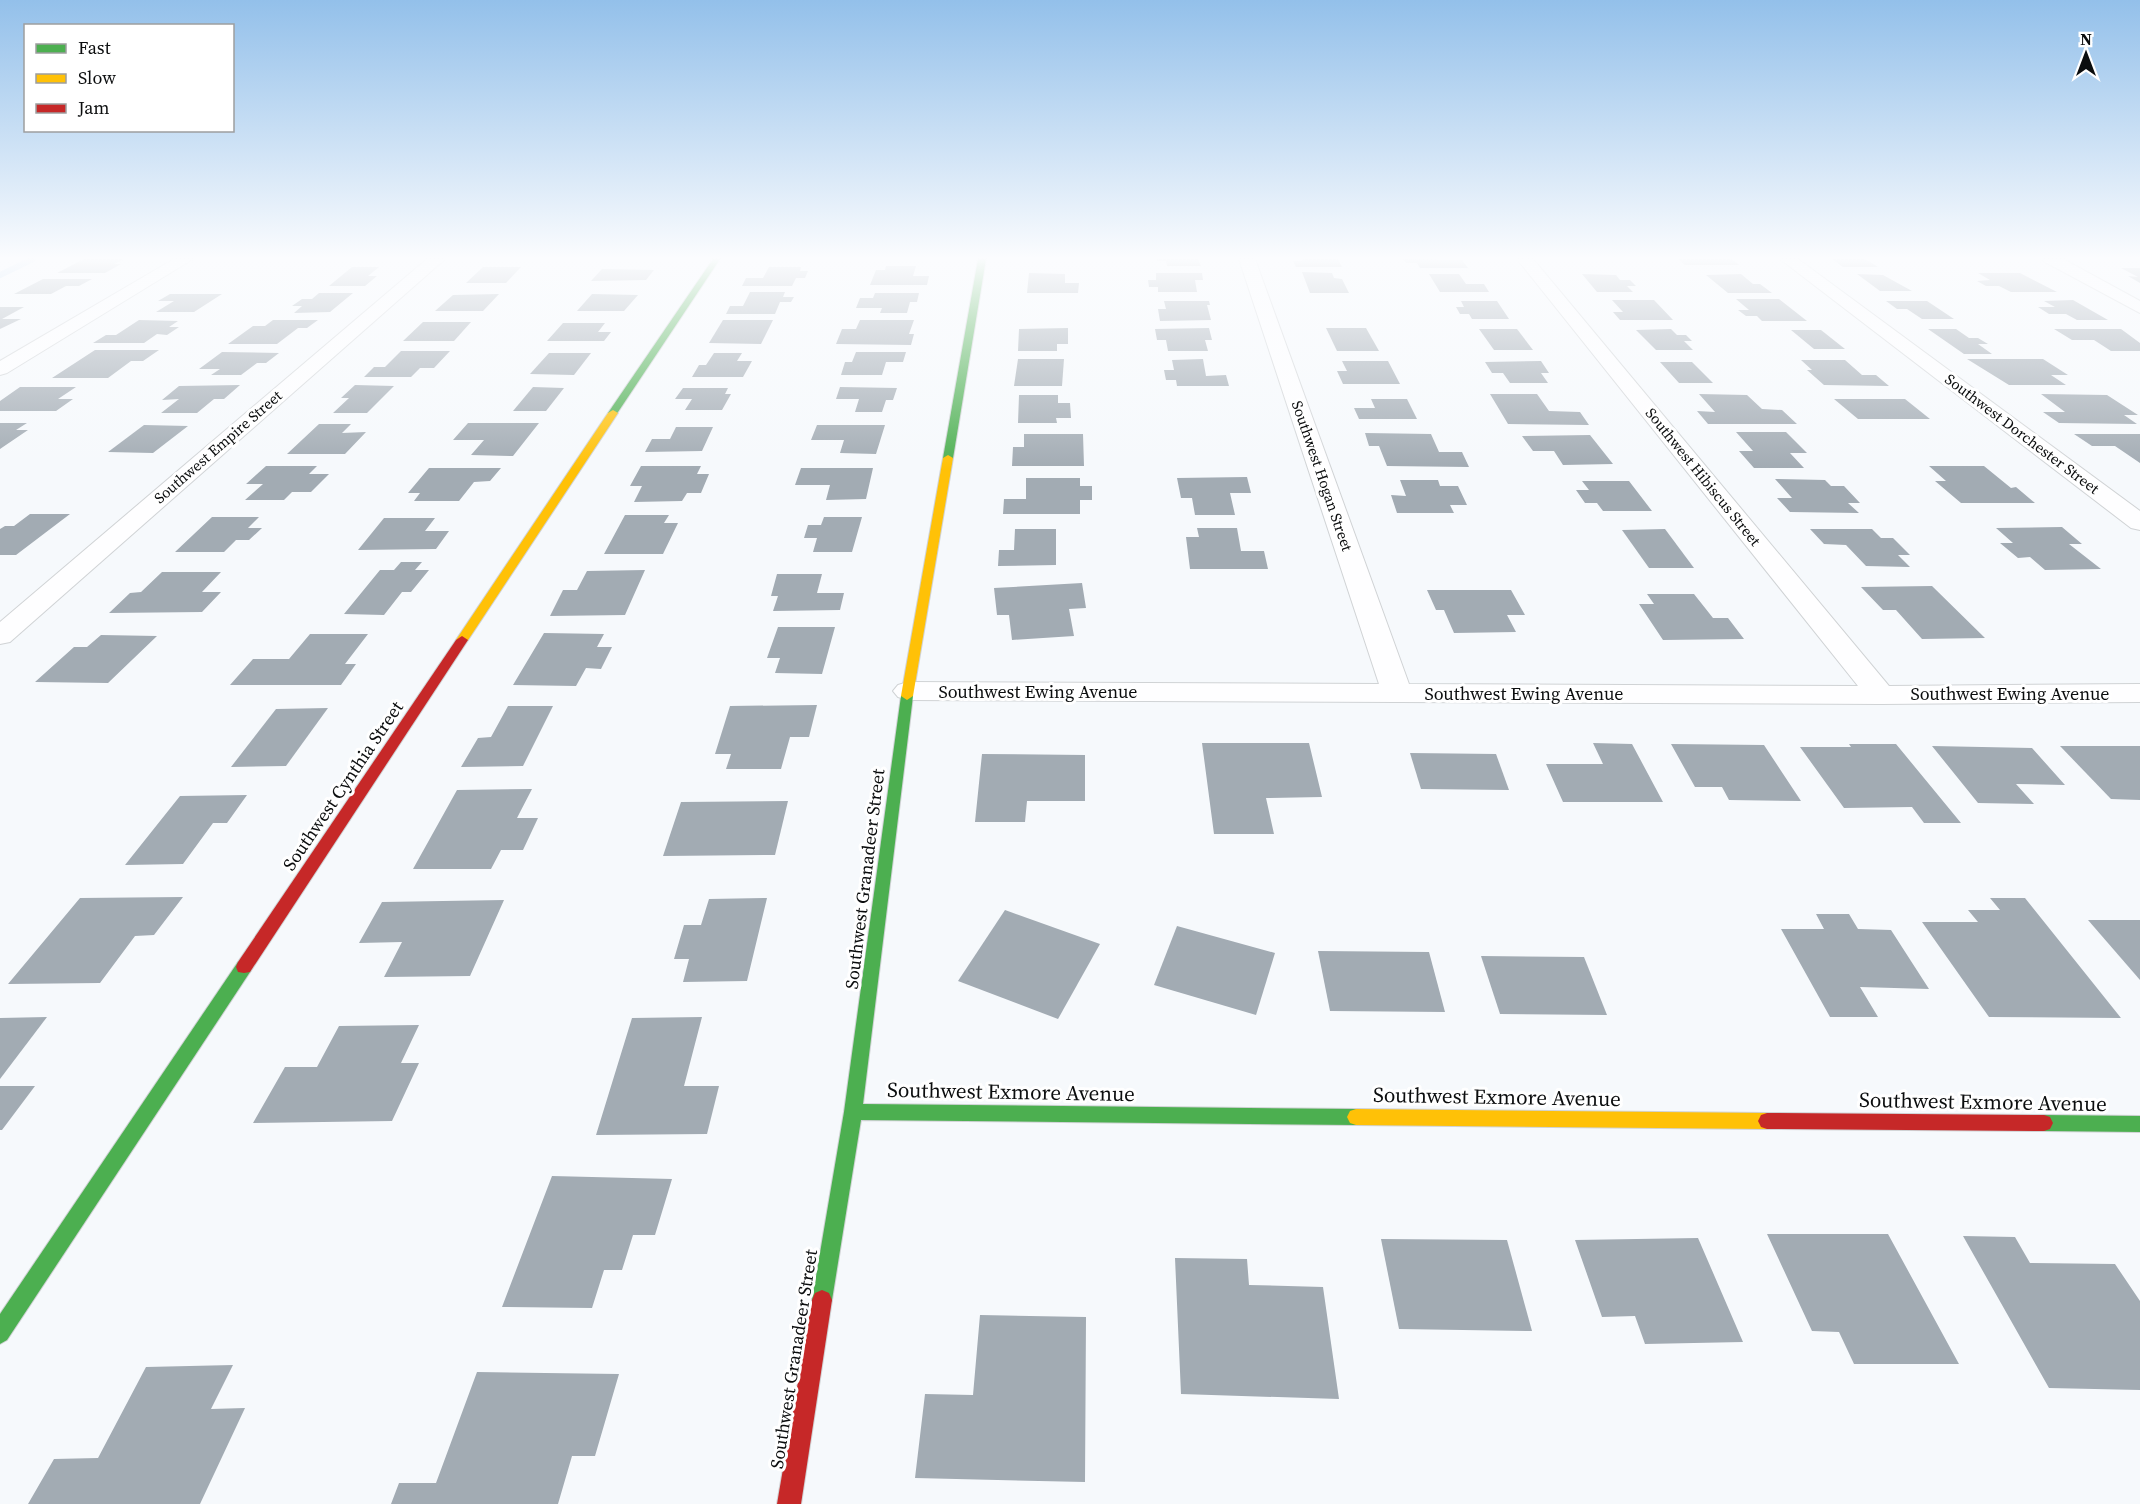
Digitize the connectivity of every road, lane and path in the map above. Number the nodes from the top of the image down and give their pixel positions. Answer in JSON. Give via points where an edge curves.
{"nodes":[{"id":1,"x":67,"y":329,"type":"edge"},
{"id":2,"x":356,"y":329,"type":"edge"},
{"id":3,"x":669,"y":329,"type":"edge"},
{"id":4,"x":970,"y":329,"type":"edge"},
{"id":5,"x":1271,"y":329,"type":"edge"},
{"id":6,"x":1582,"y":329,"type":"edge"},
{"id":7,"x":1882,"y":329,"type":"edge"},
{"id":8,"x":0,"y":369,"type":"edge"},
{"id":9,"x":2140,"y":523,"type":"edge"},
{"id":10,"x":0,"y":636,"type":"edge"},
{"id":11,"x":908,"y":692,"type":"junction"},
{"id":12,"x":1397,"y":693,"type":"junction"},
{"id":13,"x":2140,"y":693,"type":"edge"},
{"id":14,"x":1881,"y":695,"type":"junction"},
{"id":15,"x":853,"y":1112,"type":"junction"},
{"id":16,"x":2140,"y":1124,"type":"edge"},
{"id":17,"x":0,"y":1333,"type":"edge"},
{"id":18,"x":789,"y":1504,"type":"edge"}],
"edges":[{"from":1,"to":8,"type":"street"},
{"from":2,"to":10,"type":"street","name":"Southwest Empire Street"},
{"from":3,"to":17,"type":"street","name":"Southwest Cynthia Street"},
{"from":4,"to":11,"type":"street","name":"Southwest Granadeer Street"},
{"from":5,"to":12,"type":"street","name":"Southwest Hogan Street"},
{"from":6,"to":14,"type":"street","name":"Southwest Hibiscus Street"},
{"from":7,"to":9,"type":"street","name":"Southwest Dorchester Street"},
{"from":11,"to":12,"type":"street","name":"Southwest Ewing Avenue"},
{"from":11,"to":15,"type":"street","name":"Southwest Granadeer Street"},
{"from":12,"to":14,"type":"street","name":"Southwest Ewing Avenue"},
{"from":13,"to":14,"type":"street","name":"Southwest Ewing Avenue"},
{"from":15,"to":16,"type":"street","name":"Southwest Exmore Avenue"},
{"from":15,"to":18,"type":"street","name":"Southwest Granadeer Street"}]}
